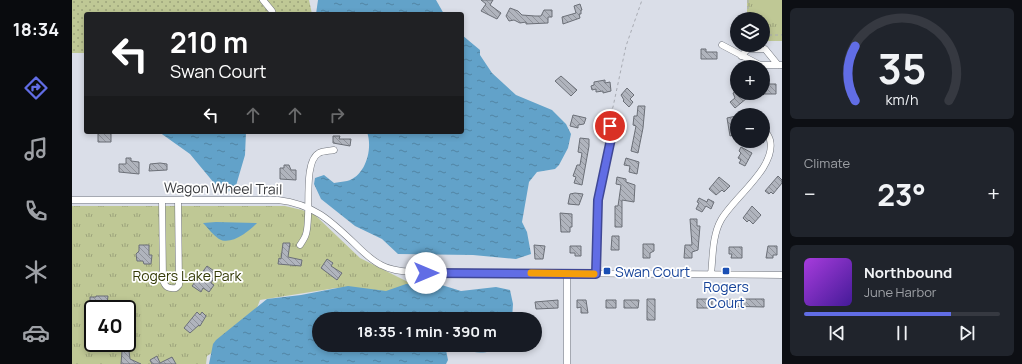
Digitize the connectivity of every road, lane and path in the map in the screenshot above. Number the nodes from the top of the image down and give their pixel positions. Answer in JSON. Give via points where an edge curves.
{"nodes":[{"id":1,"x":263,"y":0,"type":"edge"},
{"id":2,"x":642,"y":0,"type":"edge"},
{"id":3,"x":748,"y":0,"type":"edge"},
{"id":4,"x":272,"y":12,"type":"edge"},
{"id":5,"x":748,"y":12,"type":"edge"},
{"id":6,"x":770,"y":35,"type":"edge"},
{"id":7,"x":782,"y":36,"type":"edge"},
{"id":8,"x":722,"y":45,"type":"dead end"},
{"id":9,"x":741,"y":56,"type":"junction"},
{"id":10,"x":780,"y":65,"type":"edge"},
{"id":11,"x":608,"y":118,"type":"joint"},
{"id":12,"x":770,"y":139,"type":"edge"},
{"id":13,"x":334,"y":150,"type":"dead end"},
{"id":14,"x":72,"y":200,"type":"edge"},
{"id":15,"x":162,"y":200,"type":"junction"},
{"id":16,"x":178,"y":200,"type":"junction"},
{"id":17,"x":309,"y":207,"type":"junction"},
{"id":18,"x":300,"y":245,"type":"dead end"},
{"id":19,"x":567,"y":274,"type":"junction"},
{"id":20,"x":596,"y":274,"type":"junction"},
{"id":21,"x":711,"y":274,"type":"junction"},
{"id":22,"x":782,"y":275,"type":"edge"},
{"id":23,"x":567,"y":364,"type":"edge"}],
"edges":[{"from":1,"to":4,"type":"street"},
{"from":2,"to":11,"type":"path","via":[[626,46],[613,107]]},
{"from":3,"to":5,"type":"path"},
{"from":6,"to":7,"type":"path"},
{"from":8,"to":9,"type":"street"},
{"from":9,"to":10,"type":"street","via":[[760,65]]},
{"from":9,"to":10,"type":"street","via":[[748,49],[765,48]]},
{"from":11,"to":20,"type":"street","via":[[612,134],[598,200]]},
{"from":12,"to":21,"type":"street","via":[[769,158],[763,168],[720,221],[715,237]]},
{"from":13,"to":17,"type":"street","via":[[319,152],[314,157],[309,177]]},
{"from":14,"to":15,"type":"street","name":"Wagon Wheel Trail"},
{"from":15,"to":16,"type":"street","name":"Wagon Wheel Trail"},
{"from":15,"to":16,"type":"street","via":[[163,280],[164,285],[170,289],[179,285]]},
{"from":16,"to":17,"type":"street","name":"Wagon Wheel Trail","via":[[278,200]]},
{"from":17,"to":18,"type":"street","via":[[306,234]]},
{"from":17,"to":19,"type":"street","name":"Wagon Wheel Trail","via":[[329,219],[369,258],[381,266],[394,270]]},
{"from":19,"to":20,"type":"street","name":"Wagon Wheel Trail"},
{"from":19,"to":23,"type":"street"},
{"from":20,"to":21,"type":"street","name":"Wagon Wheel Trail"},
{"from":21,"to":22,"type":"street","name":"Wagon Wheel Trail"}]}
